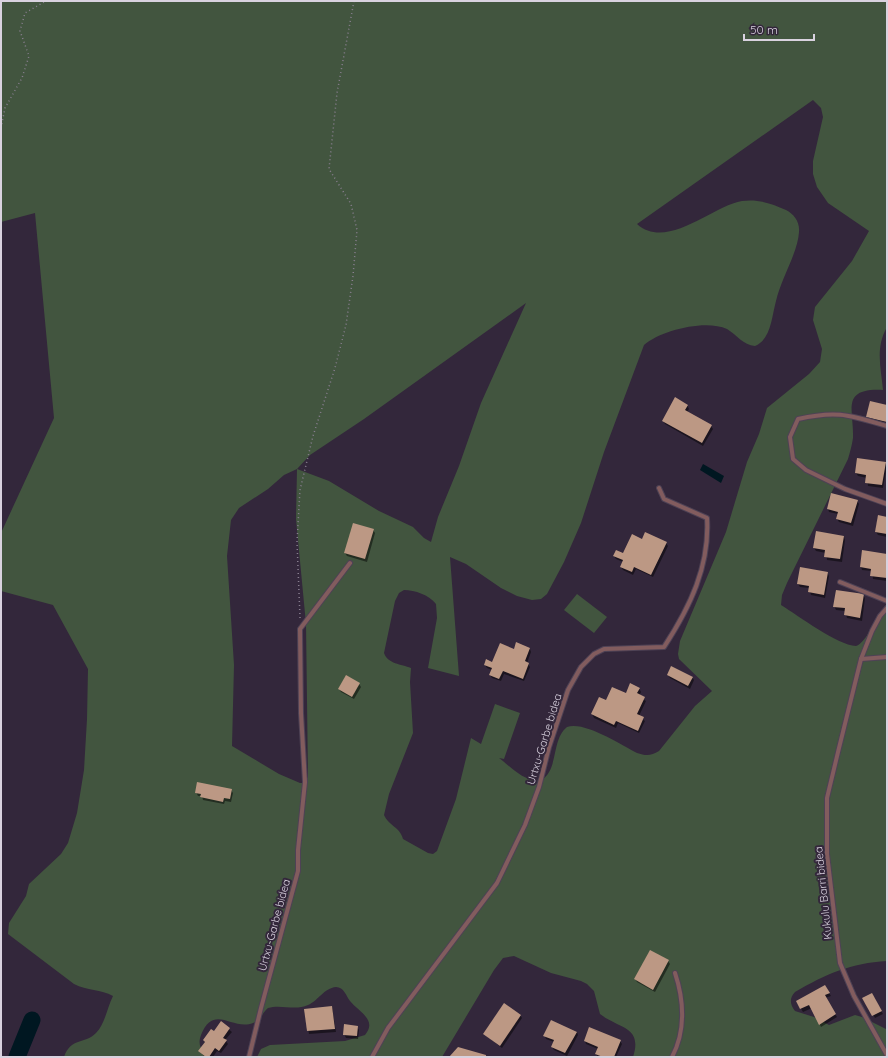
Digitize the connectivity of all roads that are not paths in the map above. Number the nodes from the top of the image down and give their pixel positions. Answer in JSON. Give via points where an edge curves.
{"nodes":[{"id":1,"x":887,"y":426,"type":"edge"},
{"id":2,"x":659,"y":488,"type":"dead end"},
{"id":3,"x":887,"y":504,"type":"edge"},
{"id":4,"x":350,"y":563,"type":"dead end"},
{"id":5,"x":840,"y":582,"type":"dead end"},
{"id":6,"x":887,"y":601,"type":"edge"},
{"id":7,"x":887,"y":608,"type":"edge"},
{"id":8,"x":887,"y":657,"type":"edge"},
{"id":9,"x":861,"y":659,"type":"junction"},
{"id":10,"x":675,"y":973,"type":"dead end"},
{"id":11,"x":887,"y":1055,"type":"edge"},
{"id":12,"x":249,"y":1057,"type":"edge"},
{"id":13,"x":372,"y":1057,"type":"edge"},
{"id":14,"x":672,"y":1057,"type":"edge"}],
"edges":[{"from":1,"to":3,"type":"lane","via":[[843,414],[821,414],[798,419],[790,437],[793,459],[806,470],[845,489]]},
{"from":2,"to":13,"type":"lane","name":"Urtxu-Garbe bidea","via":[[664,499],[707,518],[708,534],[702,569],[682,620],[664,647],[604,649],[580,667],[568,690],[530,812],[496,883],[388,1028]]},
{"from":4,"to":12,"type":"lane","name":"Urtxu-Garbe bidea","via":[[300,629],[301,713],[306,782],[298,871]]},
{"from":5,"to":6,"type":"lane"},
{"from":7,"to":9,"type":"lane","name":"Kukulu Barri bidea","via":[[872,631]]},
{"from":8,"to":9,"type":"lane"},
{"from":9,"to":11,"type":"lane","name":"Kukulu Barri bidea","via":[[827,798],[827,854],[840,962],[854,996]]},
{"from":10,"to":14,"type":"lane","via":[[681,992],[682,1019],[677,1048]]}]}
